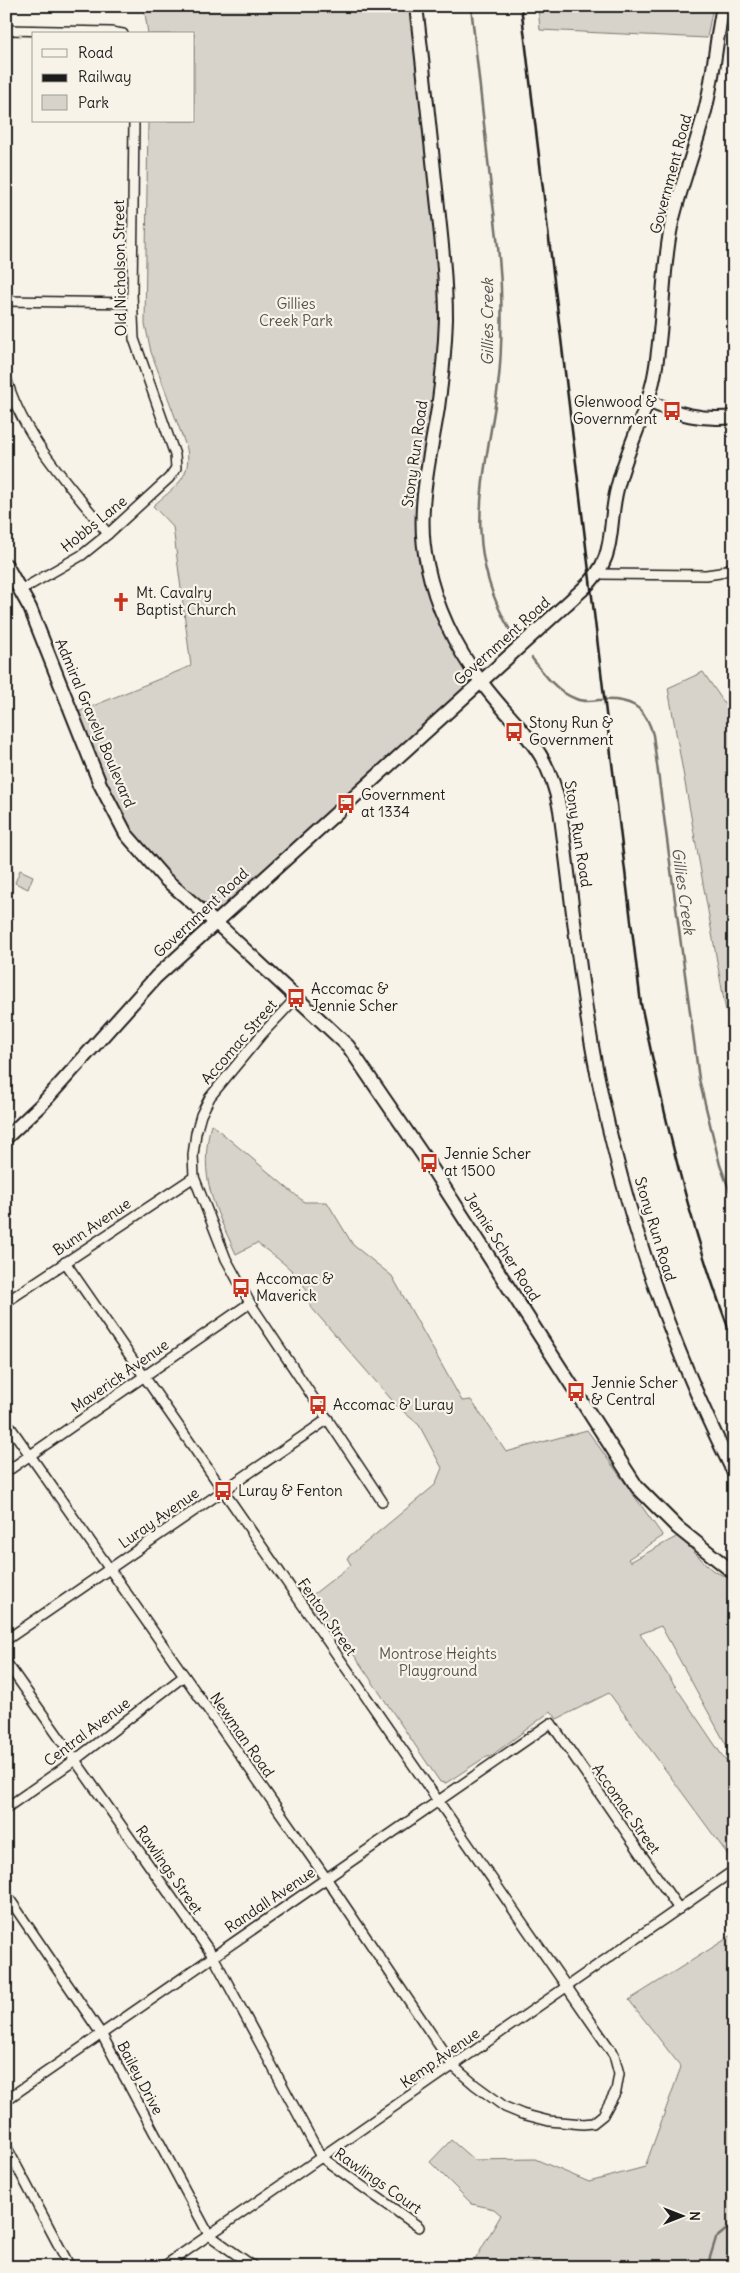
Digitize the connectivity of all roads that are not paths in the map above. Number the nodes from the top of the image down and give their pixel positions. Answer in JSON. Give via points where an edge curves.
{"nodes":[{"id":1,"x":416,"y":6,"type":"edge"},
{"id":2,"x":723,"y":6,"type":"edge"},
{"id":3,"x":6,"y":30,"type":"edge"},
{"id":4,"x":111,"y":32,"type":"edge"},
{"id":5,"x":134,"y":122,"type":"edge"},
{"id":6,"x":6,"y":302,"type":"edge"},
{"id":7,"x":132,"y":303,"type":"junction"},
{"id":8,"x":6,"y":377,"type":"edge"},
{"id":9,"x":648,"y":401,"type":"junction"},
{"id":10,"x":734,"y":417,"type":"edge"},
{"id":11,"x":176,"y":468,"type":"joint"},
{"id":12,"x":108,"y":534,"type":"junction"},
{"id":13,"x":6,"y":565,"type":"edge"},
{"id":14,"x":734,"y":566,"type":"edge"},
{"id":15,"x":598,"y":574,"type":"junction"},
{"id":16,"x":21,"y":590,"type":"junction"},
{"id":17,"x":481,"y":682,"type":"junction"},
{"id":18,"x":215,"y":922,"type":"junction"},
{"id":19,"x":296,"y":998,"type":"junction"},
{"id":20,"x":8,"y":1132,"type":"edge"},
{"id":21,"x":194,"y":1177,"type":"junction"},
{"id":22,"x":65,"y":1262,"type":"junction"},
{"id":23,"x":6,"y":1302,"type":"edge"},
{"id":24,"x":250,"y":1303,"type":"junction"},
{"id":25,"x":144,"y":1377,"type":"junction"},
{"id":26,"x":328,"y":1419,"type":"junction"},
{"id":27,"x":6,"y":1421,"type":"edge"},
{"id":28,"x":30,"y":1456,"type":"junction"},
{"id":29,"x":6,"y":1472,"type":"edge"},
{"id":30,"x":734,"y":1473,"type":"edge"},
{"id":31,"x":223,"y":1491,"type":"junction"},
{"id":32,"x":382,"y":1501,"type":"dead end"},
{"id":33,"x":110,"y":1568,"type":"junction"},
{"id":34,"x":734,"y":1573,"type":"edge"},
{"id":35,"x":6,"y":1640,"type":"edge"},
{"id":36,"x":6,"y":1662,"type":"edge"},
{"id":37,"x":184,"y":1676,"type":"junction"},
{"id":38,"x":551,"y":1724,"type":"joint"},
{"id":39,"x":75,"y":1760,"type":"junction"},
{"id":40,"x":438,"y":1800,"type":"junction"},
{"id":41,"x":6,"y":1808,"type":"edge"},
{"id":42,"x":733,"y":1871,"type":"edge"},
{"id":43,"x":326,"y":1878,"type":"junction"},
{"id":44,"x":6,"y":1894,"type":"edge"},
{"id":45,"x":679,"y":1909,"type":"junction"},
{"id":46,"x":213,"y":1956,"type":"junction"},
{"id":47,"x":566,"y":1987,"type":"junction"},
{"id":48,"x":102,"y":2035,"type":"junction"},
{"id":49,"x":454,"y":2066,"type":"junction"},
{"id":50,"x":6,"y":2100,"type":"edge"},
{"id":51,"x":588,"y":2124,"type":"joint"},
{"id":52,"x":6,"y":2146,"type":"edge"},
{"id":53,"x":321,"y":2157,"type":"junction"},
{"id":54,"x":419,"y":2226,"type":"dead end"},
{"id":55,"x":209,"y":2235,"type":"junction"},
{"id":56,"x":70,"y":2267,"type":"edge"},
{"id":57,"x":163,"y":2267,"type":"edge"},
{"id":58,"x":254,"y":2267,"type":"edge"}],
"edges":[{"from":1,"to":17,"type":"street","name":"Stony Run Road","via":[[446,300],[442,376],[425,486],[423,536],[432,586],[442,616]]},
{"from":2,"to":9,"type":"street","name":"Government Road","via":[[709,97],[672,227],[665,267],[660,340]]},
{"from":3,"to":4,"type":"street"},
{"from":5,"to":7,"type":"street","name":"Old Nicholson Street"},
{"from":6,"to":7,"type":"street"},
{"from":7,"to":11,"type":"street","name":"Old Nicholson Street","via":[[137,353],[175,455]]},
{"from":8,"to":12,"type":"street","via":[[35,439]]},
{"from":9,"to":10,"type":"street","via":[[686,416]]},
{"from":9,"to":15,"type":"street","name":"Government Road","via":[[620,479],[608,553]]},
{"from":11,"to":12,"type":"street","name":"Hobbs Lane"},
{"from":12,"to":16,"type":"street","name":"Hobbs Lane","via":[[82,555]]},
{"from":13,"to":16,"type":"street","name":"Admiral Gravely Boulevard"},
{"from":14,"to":15,"type":"street","via":[[706,575]]},
{"from":15,"to":17,"type":"street","name":"Government Road"},
{"from":16,"to":18,"type":"street","name":"Admiral Gravely Boulevard","via":[[96,776],[117,819],[153,867]]},
{"from":17,"to":18,"type":"street","name":"Government Road"},
{"from":17,"to":30,"type":"street","name":"Stony Run Road","via":[[536,745],[553,779],[587,1013],[610,1134],[651,1276],[681,1356]]},
{"from":18,"to":19,"type":"street","name":"Jennie Scher Road"},
{"from":18,"to":20,"type":"street","name":"Government Road","via":[[156,977],[42,1104]]},
{"from":19,"to":21,"type":"street","name":"Accomac Street","via":[[210,1097],[196,1133]]},
{"from":19,"to":34,"type":"street","name":"Jennie Scher Road","via":[[348,1046],[429,1163],[637,1486],[678,1528]]},
{"from":21,"to":22,"type":"street","name":"Bunn Avenue"},
{"from":21,"to":24,"type":"street","name":"Accomac Street","via":[[226,1259]]},
{"from":22,"to":23,"type":"street","name":"Bunn Avenue"},
{"from":22,"to":25,"type":"street","name":"Fenton Street"},
{"from":24,"to":25,"type":"street","name":"Maverick Avenue"},
{"from":24,"to":26,"type":"street","name":"Accomac Street"},
{"from":25,"to":28,"type":"street","name":"Maverick Avenue"},
{"from":25,"to":31,"type":"street","name":"Fenton Street"},
{"from":26,"to":31,"type":"street","name":"Luray Avenue"},
{"from":26,"to":32,"type":"street","name":"Accomac Street"},
{"from":27,"to":28,"type":"street","name":"Newman Road"},
{"from":28,"to":29,"type":"street","name":"Maverick Avenue"},
{"from":28,"to":33,"type":"street","name":"Newman Road"},
{"from":31,"to":33,"type":"street","name":"Luray Avenue"},
{"from":31,"to":40,"type":"street","name":"Fenton Street"},
{"from":33,"to":35,"type":"street","name":"Luray Avenue"},
{"from":33,"to":37,"type":"street","name":"Newman Road"},
{"from":36,"to":39,"type":"street","name":"Rawlings Street"},
{"from":37,"to":39,"type":"street","name":"Central Avenue"},
{"from":37,"to":43,"type":"street","name":"Newman Road"},
{"from":38,"to":40,"type":"street","name":"Randall Avenue"},
{"from":38,"to":45,"type":"street","name":"Accomac Street"},
{"from":39,"to":41,"type":"street","name":"Central Avenue"},
{"from":39,"to":46,"type":"street","name":"Rawlings Street"},
{"from":40,"to":43,"type":"street","name":"Randall Avenue"},
{"from":40,"to":47,"type":"street","name":"Fenton Street"},
{"from":42,"to":45,"type":"street","name":"Kemp Avenue"},
{"from":43,"to":46,"type":"street","name":"Randall Avenue"},
{"from":43,"to":49,"type":"street","name":"Newman Road"},
{"from":44,"to":48,"type":"street","name":"Bailey Drive"},
{"from":45,"to":47,"type":"street","name":"Kemp Avenue"},
{"from":46,"to":48,"type":"street","name":"Randall Avenue"},
{"from":46,"to":53,"type":"street","name":"Rawlings Street"},
{"from":47,"to":49,"type":"street","name":"Kemp Avenue"},
{"from":47,"to":51,"type":"street","name":"Fenton Street","via":[[618,2065],[619,2080],[609,2107],[598,2120]]},
{"from":48,"to":50,"type":"street","name":"Randall Avenue"},
{"from":48,"to":55,"type":"street","name":"Bailey Drive"},
{"from":49,"to":51,"type":"street","name":"Newman Road","via":[[504,2107],[549,2121]]},
{"from":49,"to":53,"type":"street","name":"Kemp Avenue"},
{"from":52,"to":56,"type":"street"},
{"from":53,"to":54,"type":"street","name":"Rawlings Court"},
{"from":53,"to":55,"type":"street","name":"Kemp Avenue"},
{"from":55,"to":57,"type":"street","name":"Kemp Avenue"},
{"from":55,"to":58,"type":"street","name":"Bailey Drive"}]}
